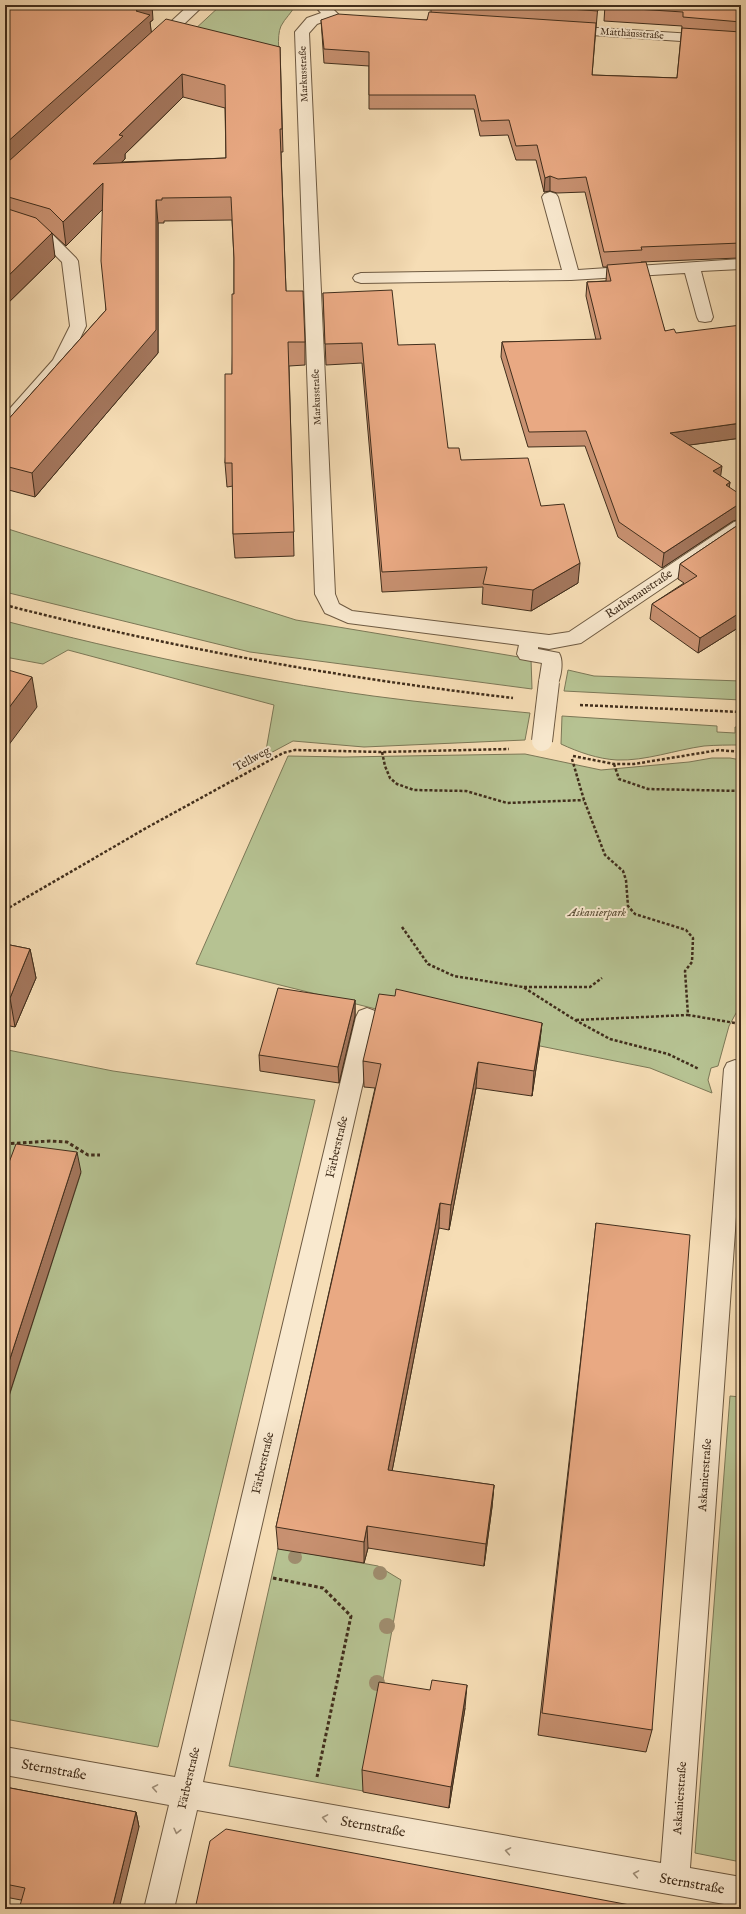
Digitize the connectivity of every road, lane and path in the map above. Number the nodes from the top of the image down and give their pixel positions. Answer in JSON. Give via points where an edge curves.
{"nodes":[{"id":1,"x":197,"y":5,"type":"edge"},
{"id":2,"x":333,"y":12,"type":"edge"},
{"id":3,"x":552,"y":29,"type":"edge"},
{"id":4,"x":741,"y":41,"type":"edge"},
{"id":5,"x":145,"y":53,"type":"edge"},
{"id":6,"x":550,"y":197,"type":"dead end"},
{"id":7,"x":5,"y":224,"type":"edge"},
{"id":8,"x":741,"y":264,"type":"edge"},
{"id":9,"x":692,"y":267,"type":"junction"},
{"id":10,"x":571,"y":275,"type":"junction"},
{"id":11,"x":361,"y":278,"type":"dead end"},
{"id":12,"x":705,"y":317,"type":"dead end"},
{"id":13,"x":5,"y":425,"type":"edge"},
{"id":14,"x":741,"y":526,"type":"edge"},
{"id":15,"x":5,"y":605,"type":"edge"},
{"id":16,"x":530,"y":639,"type":"junction"},
{"id":17,"x":479,"y":694,"type":"dead end"},
{"id":18,"x":572,"y":704,"type":"dead end"},
{"id":19,"x":741,"y":712,"type":"edge"},
{"id":20,"x":542,"y":741,"type":"dead end"},
{"id":21,"x":512,"y":749,"type":"dead end"},
{"id":22,"x":741,"y":751,"type":"edge"},
{"id":23,"x":382,"y":752,"type":"junction"},
{"id":24,"x":614,"y":764,"type":"junction"},
{"id":25,"x":741,"y":791,"type":"edge"},
{"id":26,"x":584,"y":800,"type":"junction"},
{"id":27,"x":5,"y":910,"type":"edge"},
{"id":28,"x":402,"y":927,"type":"dead end"},
{"id":29,"x":602,"y":978,"type":"dead end"},
{"id":30,"x":523,"y":987,"type":"junction"},
{"id":31,"x":688,"y":1015,"type":"junction"},
{"id":32,"x":367,"y":1017,"type":"dead end"},
{"id":33,"x":575,"y":1020,"type":"junction"},
{"id":34,"x":741,"y":1024,"type":"edge"},
{"id":35,"x":734,"y":1074,"type":"joint"},
{"id":36,"x":5,"y":1144,"type":"edge"},
{"id":37,"x":100,"y":1156,"type":"dead end"},
{"id":38,"x":238,"y":1570,"type":"junction"},
{"id":39,"x":5,"y":1761,"type":"edge"},
{"id":40,"x":185,"y":1793,"type":"junction"},
{"id":41,"x":309,"y":1815,"type":"junction"},
{"id":42,"x":674,"y":1881,"type":"junction"},
{"id":43,"x":741,"y":1892,"type":"edge"},
{"id":44,"x":158,"y":1909,"type":"edge"}],
"edges":[{"from":1,"to":5,"type":"street"},
{"from":2,"to":16,"type":"street","name":"Markusstraße","via":[[312,21],[302,32],[326,594],[332,608],[348,617]]},
{"from":3,"to":4,"type":"street","name":"Matthäusstraße"},
{"from":6,"to":10,"type":"street"},
{"from":7,"to":13,"type":"street","via":[[46,237],[70,261],[78,326],[61,362]]},
{"from":8,"to":9,"type":"street"},
{"from":9,"to":10,"type":"street"},
{"from":9,"to":12,"type":"street"},
{"from":10,"to":11,"type":"street"},
{"from":14,"to":16,"type":"street","name":"Rathenaustraße","via":[[574,638],[549,642]]},
{"from":15,"to":17,"type":"path","via":[[161,643],[266,664]]},
{"from":16,"to":20,"type":"street","bridge":true,"via":[[527,654],[552,658]]},
{"from":18,"to":19,"type":"path"},
{"from":21,"to":23,"type":"path","name":"Tellweg"},
{"from":22,"to":24,"type":"path","via":[[719,750],[663,760]]},
{"from":23,"to":26,"type":"path","via":[[388,777],[396,784],[409,789],[429,792],[475,792],[505,802]]},
{"from":23,"to":27,"type":"path","name":"Tellweg","via":[[295,750],[283,753]]},
{"from":24,"to":25,"type":"path","via":[[619,779],[648,789]]},
{"from":24,"to":26,"type":"path","via":[[571,756]]},
{"from":26,"to":31,"type":"path","via":[[606,855],[623,871],[628,906],[635,914],[686,930],[693,938],[692,962],[685,971]]},
{"from":28,"to":30,"type":"path","via":[[428,964],[454,976]]},
{"from":29,"to":30,"type":"path","via":[[590,987]]},
{"from":30,"to":33,"type":"path"},
{"from":31,"to":33,"type":"path"},
{"from":31,"to":34,"type":"path"},
{"from":32,"to":38,"type":"street","name":"Färberstraße"},
{"from":33,"to":35,"type":"path","via":[[610,1039],[668,1054],[710,1074]]},
{"from":35,"to":42,"type":"street","name":"Askanierstraße"},
{"from":36,"to":37,"type":"path","via":[[50,1140],[68,1142],[88,1156]]},
{"from":38,"to":40,"type":"street","name":"Färberstraße"},
{"from":38,"to":41,"type":"path","via":[[323,1588],[351,1616]]},
{"from":40,"to":39,"type":"street","name":"Sternstraße","one_way":true},
{"from":40,"to":41,"type":"street","name":"Sternstraße"},
{"from":40,"to":44,"type":"street","name":"Färberstraße","one_way":true},
{"from":42,"to":41,"type":"street","name":"Sternstraße","one_way":true},
{"from":42,"to":43,"type":"street","name":"Sternstraße"}]}
